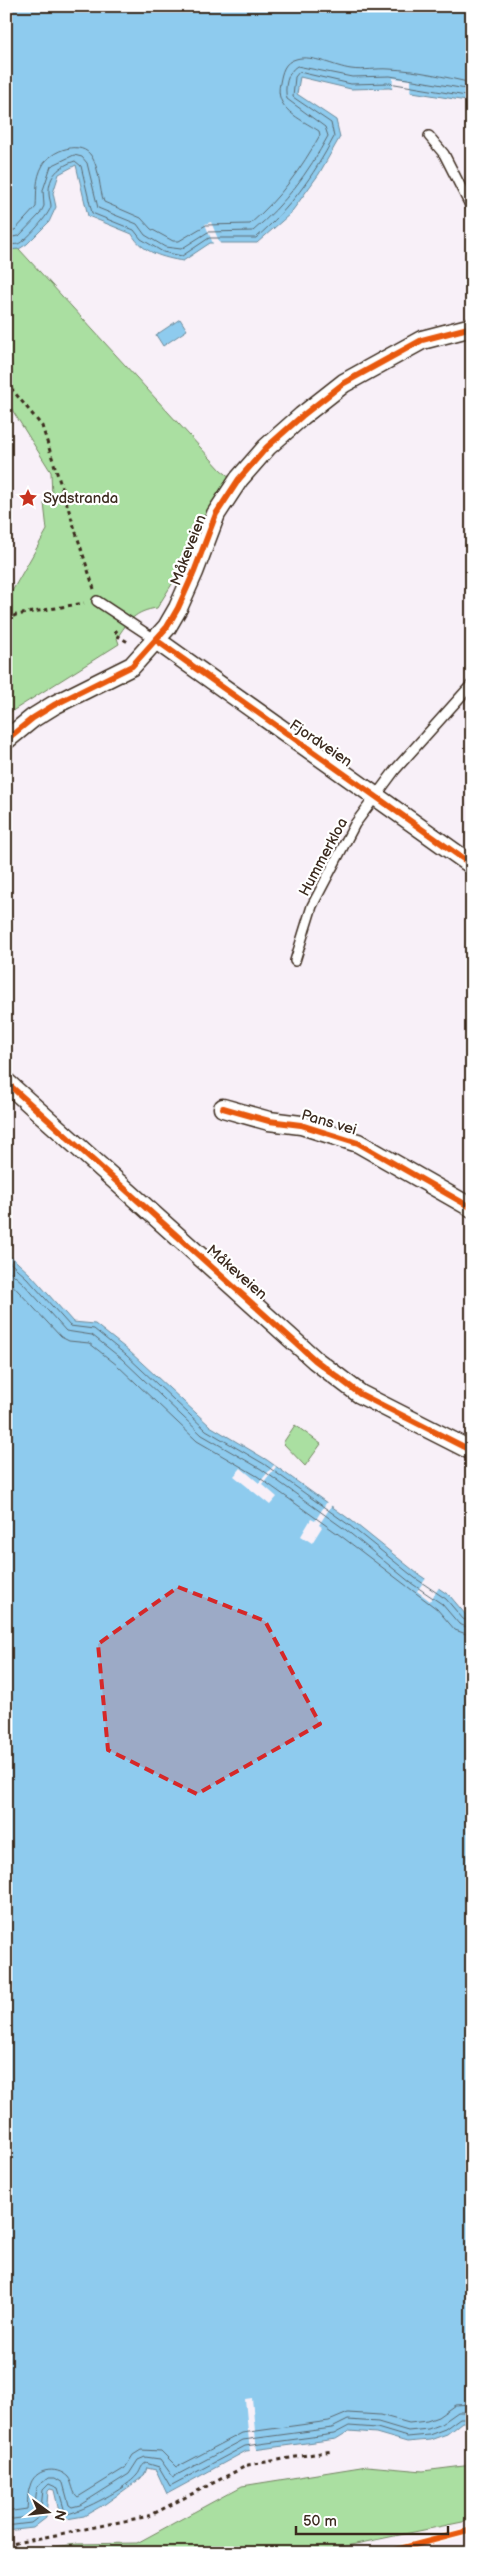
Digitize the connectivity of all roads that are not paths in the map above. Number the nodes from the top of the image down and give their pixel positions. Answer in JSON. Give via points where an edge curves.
{"nodes":[{"id":1,"x":429,"y":136,"type":"dead end"},
{"id":2,"x":472,"y":209,"type":"edge"},
{"id":3,"x":472,"y":327,"type":"edge"},
{"id":4,"x":97,"y":600,"type":"road end"},
{"id":5,"x":156,"y":640,"type":"junction"},
{"id":6,"x":472,"y":684,"type":"edge"},
{"id":7,"x":6,"y":740,"type":"edge"},
{"id":8,"x":376,"y":798,"type":"junction"},
{"id":9,"x":472,"y":865,"type":"edge"},
{"id":10,"x":295,"y":962,"type":"dead end"},
{"id":11,"x":6,"y":1082,"type":"edge"},
{"id":12,"x":223,"y":1108,"type":"dead end"},
{"id":13,"x":472,"y":1208,"type":"edge"},
{"id":14,"x":472,"y":1451,"type":"edge"}],
"edges":[{"from":1,"to":2,"type":"lane","via":[[444,154]]},
{"from":3,"to":5,"type":"street","name":"Måkeveien","via":[[422,340],[344,383],[267,447],[239,479],[216,514],[178,608]]},
{"from":4,"to":5,"type":"lane"},
{"from":5,"to":7,"type":"street","name":"Måkeveien","via":[[132,666],[54,705]]},
{"from":5,"to":8,"type":"street","name":"Fjordveien"},
{"from":6,"to":8,"type":"lane","name":"Hummerkloa","via":[[395,770]]},
{"from":8,"to":9,"type":"street","name":"Fjordveien"},
{"from":8,"to":10,"type":"lane","name":"Hummerkloa","via":[[355,824],[312,906]]},
{"from":11,"to":14,"type":"street","name":"Måkeveien","via":[[315,1360],[369,1399]]},
{"from":12,"to":13,"type":"street","name":"Pans vei","via":[[269,1121],[301,1125],[358,1143]]}]}
